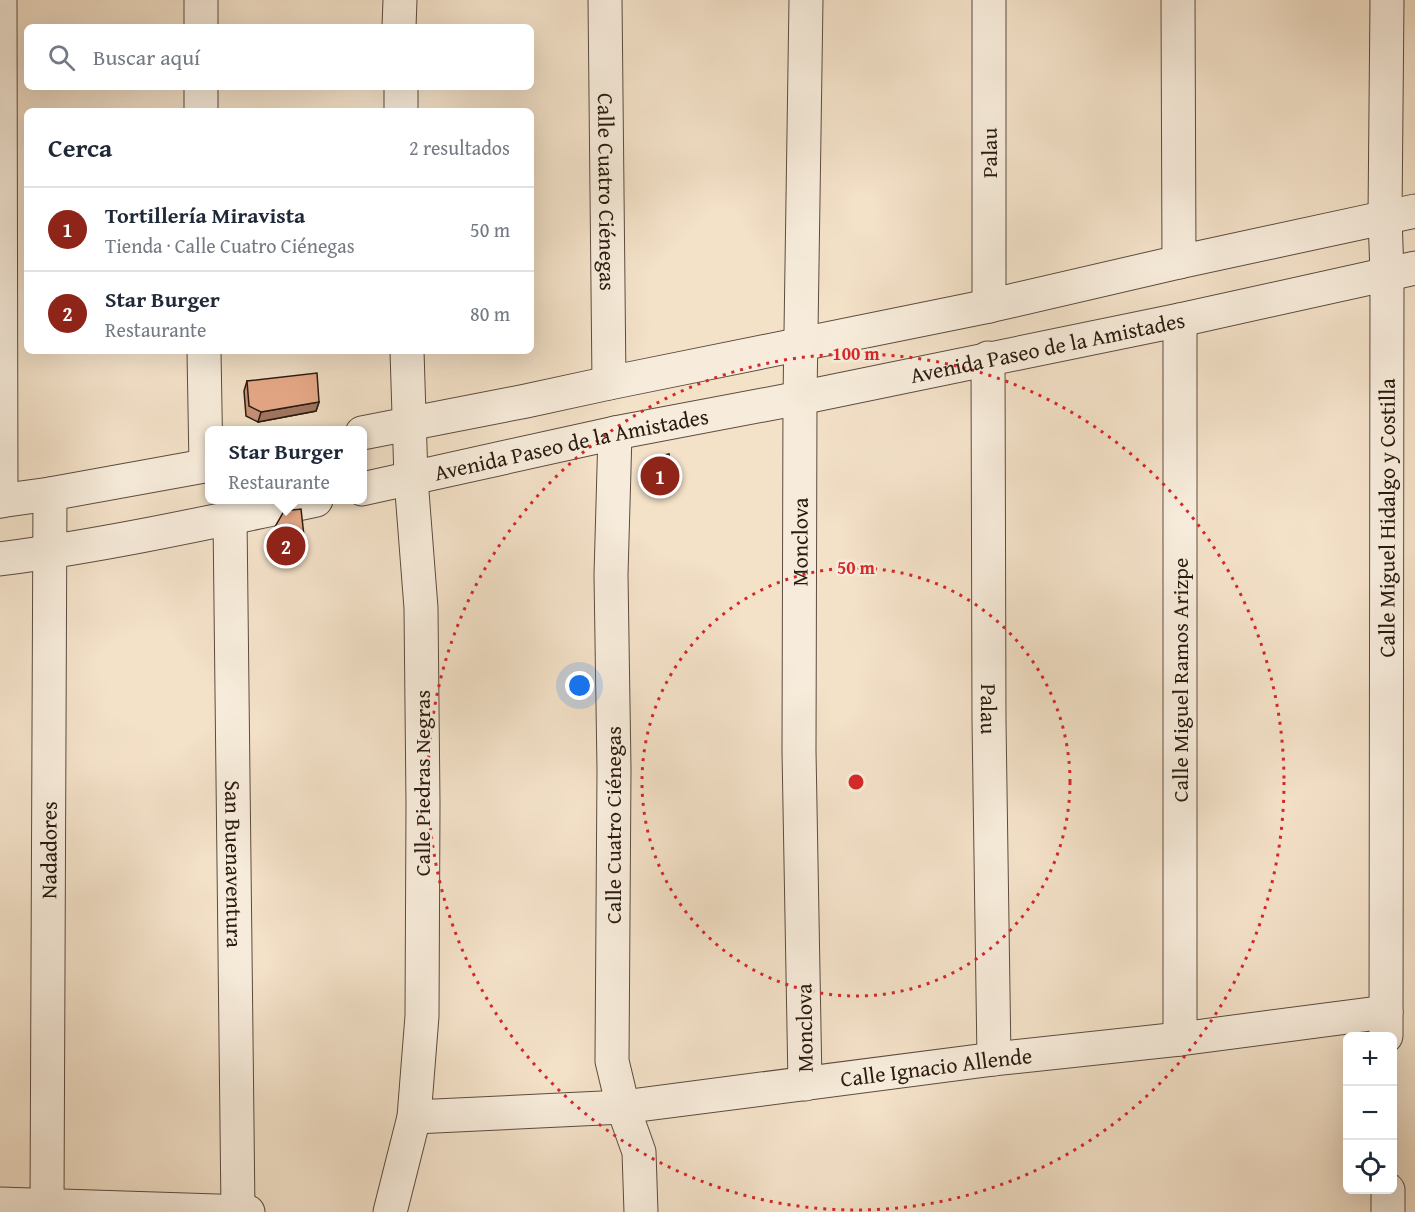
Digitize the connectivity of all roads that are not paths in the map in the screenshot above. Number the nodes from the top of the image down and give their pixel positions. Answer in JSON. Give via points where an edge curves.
{"nodes":[{"id":1,"x":0,"y":0,"type":"edge"},
{"id":2,"x":201,"y":0,"type":"edge"},
{"id":3,"x":400,"y":0,"type":"edge"},
{"id":4,"x":605,"y":0,"type":"edge"},
{"id":5,"x":806,"y":0,"type":"edge"},
{"id":6,"x":989,"y":0,"type":"edge"},
{"id":7,"x":1178,"y":0,"type":"edge"},
{"id":8,"x":1387,"y":0,"type":"edge"},
{"id":9,"x":201,"y":24,"type":"edge"},
{"id":10,"x":399,"y":24,"type":"edge"},
{"id":11,"x":201,"y":90,"type":"edge"},
{"id":12,"x":401,"y":90,"type":"edge"},
{"id":13,"x":201,"y":108,"type":"edge"},
{"id":14,"x":401,"y":108,"type":"edge"},
{"id":15,"x":1400,"y":214,"type":"edge"},
{"id":16,"x":1179,"y":262,"type":"junction"},
{"id":17,"x":1401,"y":271,"type":"edge"},
{"id":18,"x":989,"y":306,"type":"junction"},
{"id":19,"x":1180,"y":320,"type":"junction"},
{"id":20,"x":800,"y":344,"type":"junction"},
{"id":21,"x":204,"y":354,"type":"edge"},
{"id":22,"x":406,"y":354,"type":"edge"},
{"id":23,"x":988,"y":358,"type":"junction"},
{"id":24,"x":609,"y":383,"type":"junction"},
{"id":25,"x":800,"y":398,"type":"junction"},
{"id":26,"x":408,"y":423,"type":"junction"},
{"id":27,"x":207,"y":426,"type":"edge"},
{"id":28,"x":367,"y":432,"type":"edge"},
{"id":29,"x":615,"y":433,"type":"junction"},
{"id":30,"x":205,"y":466,"type":"edge"},
{"id":31,"x":411,"y":479,"type":"junction"},
{"id":32,"x":367,"y":488,"type":"edge"},
{"id":33,"x":50,"y":494,"type":"junction"},
{"id":34,"x":0,"y":501,"type":"edge"},
{"id":35,"x":297,"y":504,"type":"edge"},
{"id":36,"x":230,"y":518,"type":"junction"},
{"id":37,"x":50,"y":552,"type":"junction"},
{"id":38,"x":0,"y":559,"type":"edge"},
{"id":39,"x":1386,"y":1024,"type":"edge"},
{"id":40,"x":1180,"y":1039,"type":"junction"},
{"id":41,"x":994,"y":1059,"type":"junction"},
{"id":42,"x":805,"y":1084,"type":"junction"},
{"id":43,"x":623,"y":1107,"type":"junction"},
{"id":44,"x":414,"y":1117,"type":"junction"},
{"id":45,"x":1388,"y":1194,"type":"edge"},
{"id":46,"x":0,"y":1204,"type":"edge"},
{"id":47,"x":47,"y":1206,"type":"junction"},
{"id":48,"x":237,"y":1211,"type":"edge"},
{"id":49,"x":248,"y":1212,"type":"edge"},
{"id":50,"x":390,"y":1212,"type":"edge"},
{"id":51,"x":641,"y":1212,"type":"edge"},
{"id":52,"x":1388,"y":1212,"type":"edge"}],
"edges":[{"from":1,"to":34,"type":"street"},
{"from":2,"to":9,"type":"street"},
{"from":3,"to":10,"type":"street"},
{"from":4,"to":24,"type":"street","name":"Calle Cuatro Ciénegas"},
{"from":5,"to":20,"type":"street","name":"Monclova"},
{"from":6,"to":18,"type":"street","name":"Palau"},
{"from":7,"to":16,"type":"street"},
{"from":8,"to":15,"type":"street","name":"Calle Miguel Hidalgo y Costilla"},
{"from":11,"to":13,"type":"street"},
{"from":12,"to":14,"type":"street"},
{"from":15,"to":16,"type":"street"},
{"from":15,"to":17,"type":"street","name":"Calle Miguel Hidalgo y Costilla"},
{"from":16,"to":18,"type":"street"},
{"from":17,"to":19,"type":"street","name":"Avenida Paseo de la Amistades"},
{"from":17,"to":39,"type":"street","name":"Calle Miguel Hidalgo y Costilla"},
{"from":18,"to":20,"type":"street"},
{"from":19,"to":23,"type":"street","name":"Avenida Paseo de la Amistades"},
{"from":19,"to":40,"type":"street","name":"Calle Miguel Ramos Arizpe"},
{"from":20,"to":24,"type":"street"},
{"from":20,"to":25,"type":"street","name":"Monclova"},
{"from":21,"to":27,"type":"street"},
{"from":22,"to":26,"type":"street","name":"Calle Piedras Negras"},
{"from":23,"to":25,"type":"street","name":"Avenida Paseo de la Amistades"},
{"from":23,"to":41,"type":"street","name":"Palau"},
{"from":24,"to":26,"type":"street"},
{"from":25,"to":29,"type":"street","name":"Avenida Paseo de la Amistades"},
{"from":25,"to":42,"type":"street","name":"Monclova","via":[[799,751]]},
{"from":26,"to":28,"type":"street"},
{"from":26,"to":31,"type":"street","name":"Calle Piedras Negras"},
{"from":29,"to":31,"type":"street","name":"Avenida Paseo de la Amistades"},
{"from":29,"to":43,"type":"street","name":"Calle Cuatro Ciénegas","via":[[611,576],[612,1060]]},
{"from":30,"to":33,"type":"street"},
{"from":31,"to":32,"type":"street","name":"Avenida Paseo de la Amistades"},
{"from":31,"to":44,"type":"street","name":"Calle Piedras Negras","via":[[421,608],[423,793],[422,1016]]},
{"from":33,"to":34,"type":"street"},
{"from":33,"to":37,"type":"street","name":"Nadadores"},
{"from":35,"to":36,"type":"street"},
{"from":36,"to":37,"type":"street"},
{"from":36,"to":48,"type":"street","name":"San Buenaventura"},
{"from":37,"to":38,"type":"street"},
{"from":37,"to":47,"type":"street","name":"Nadadores"},
{"from":39,"to":40,"type":"street","name":"Calle Ignacio Allende"},
{"from":40,"to":41,"type":"street","name":"Calle Ignacio Allende"},
{"from":41,"to":42,"type":"street","name":"Calle Ignacio Allende"},
{"from":42,"to":43,"type":"street","name":"Calle Ignacio Allende"},
{"from":43,"to":44,"type":"street","name":"Calle Ignacio Allende"},
{"from":43,"to":51,"type":"street","name":"Calle Cuatro Ciénegas","via":[[639,1152]]},
{"from":44,"to":50,"type":"street","name":"Calle Piedras Negras"},
{"from":45,"to":52,"type":"street"},
{"from":46,"to":47,"type":"street"},
{"from":47,"to":48,"type":"street"},
{"from":48,"to":49,"type":"street"}]}
